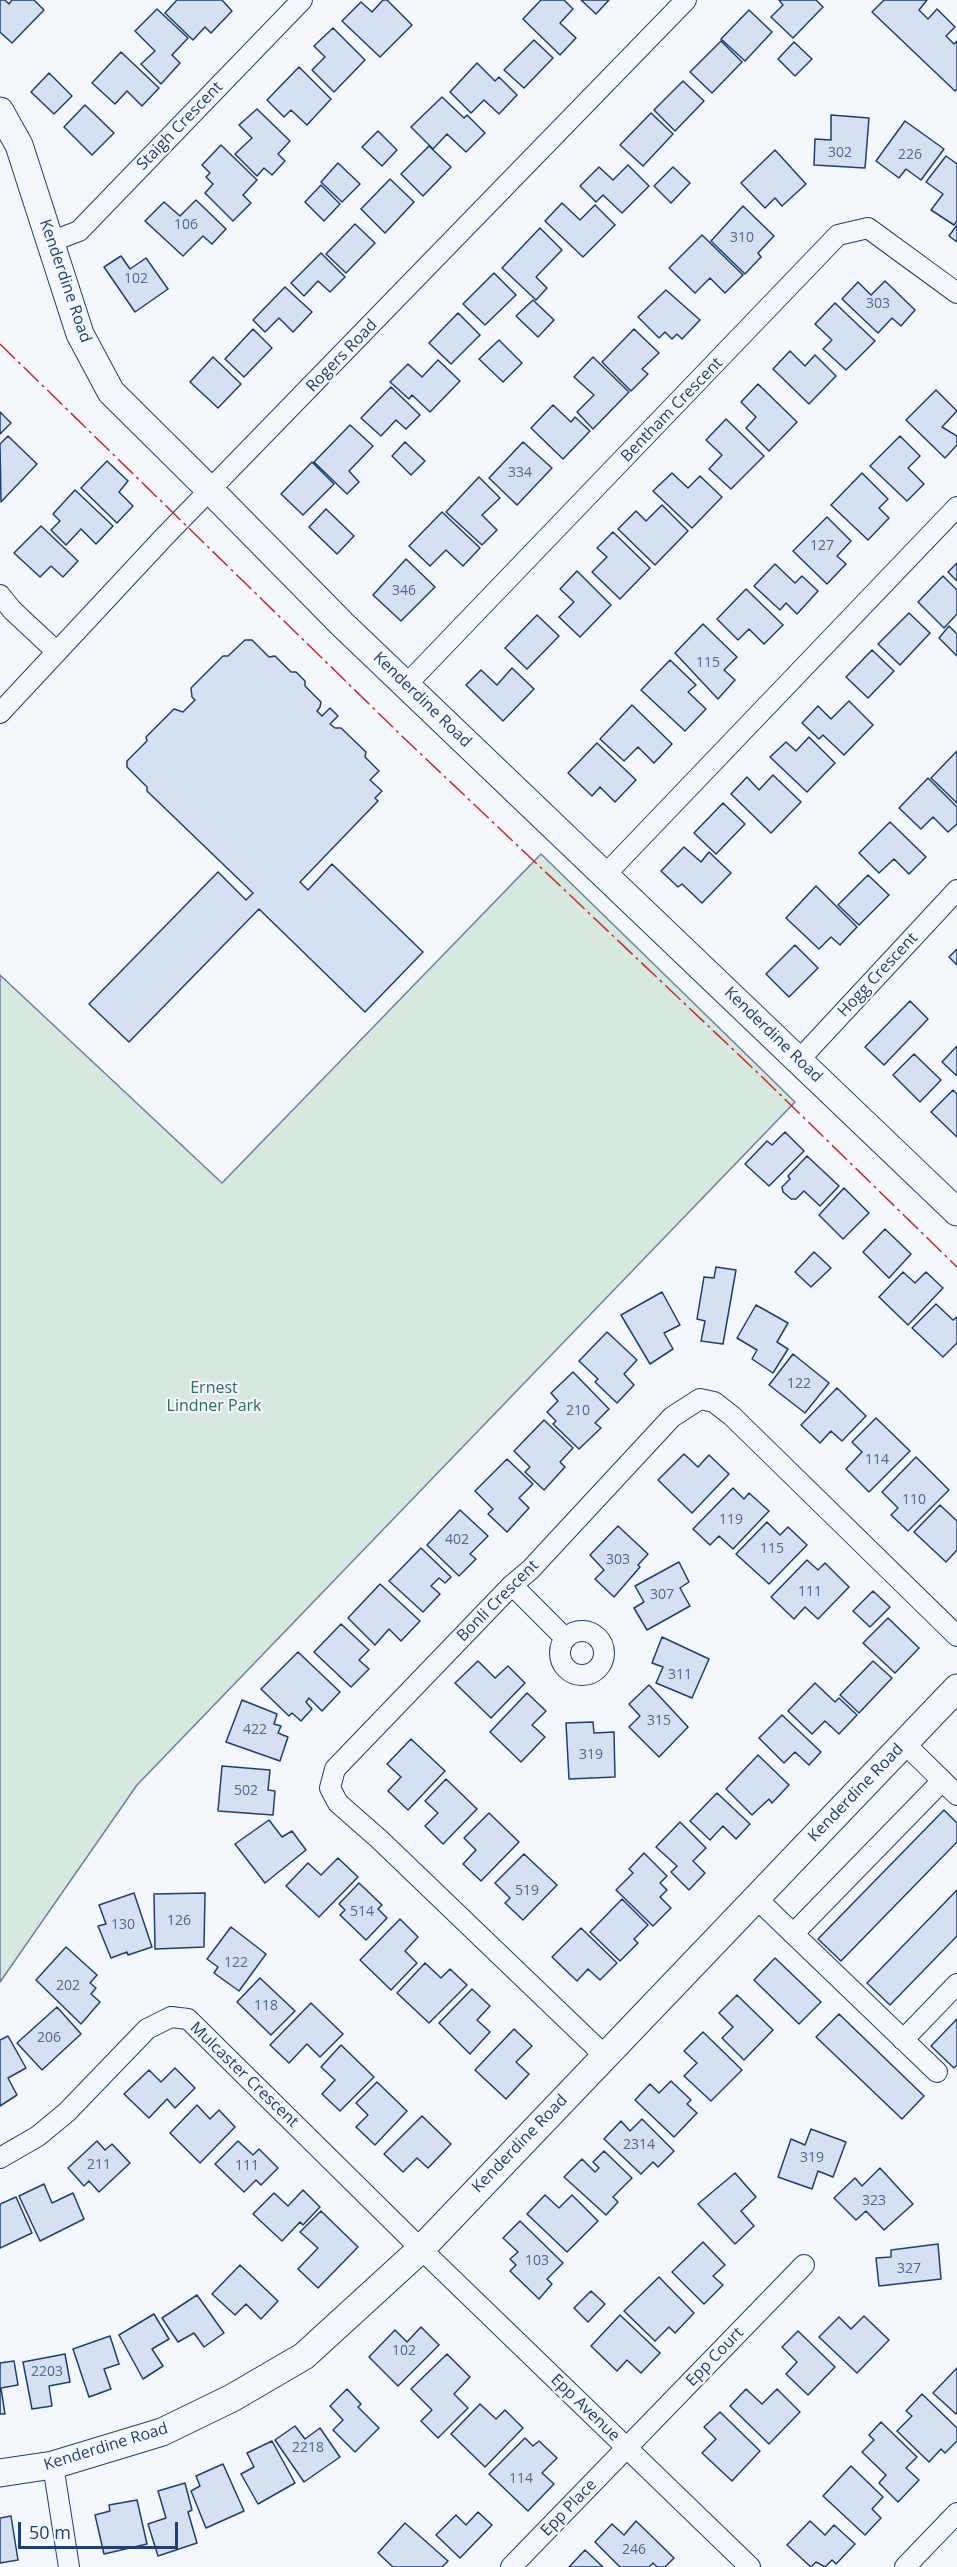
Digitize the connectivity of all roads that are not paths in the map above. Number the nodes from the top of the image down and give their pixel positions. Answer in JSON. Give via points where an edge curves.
{"nodes":[{"id":1,"x":302,"y":0,"type":"edge"},
{"id":2,"x":686,"y":0,"type":"edge"},
{"id":3,"x":0,"y":111,"type":"edge"},
{"id":4,"x":50,"y":242,"type":"junction"},
{"id":5,"x":957,"y":292,"type":"edge"},
{"id":6,"x":211,"y":491,"type":"junction"},
{"id":7,"x":957,"y":507,"type":"edge"},
{"id":8,"x":0,"y":595,"type":"edge"},
{"id":9,"x":57,"y":652,"type":"junction"},
{"id":10,"x":407,"y":684,"type":"junction"},
{"id":11,"x":0,"y":713,"type":"edge"},
{"id":12,"x":605,"y":875,"type":"junction"},
{"id":13,"x":957,"y":891,"type":"edge"},
{"id":14,"x":799,"y":1060,"type":"junction"},
{"id":15,"x":957,"y":1212,"type":"edge"},
{"id":16,"x":512,"y":1585,"type":"junction"},
{"id":17,"x":957,"y":1636,"type":"edge"},
{"id":18,"x":565,"y":1638,"type":"dead end"},
{"id":19,"x":957,"y":1688,"type":"edge"},
{"id":20,"x":904,"y":1743,"type":"junction"},
{"id":21,"x":942,"y":1781,"type":"junction"},
{"id":22,"x":957,"y":1795,"type":"edge"},
{"id":23,"x":754,"y":1897,"type":"junction"},
{"id":24,"x":793,"y":1934,"type":"junction"},
{"id":25,"x":957,"y":1984,"type":"edge"},
{"id":26,"x":903,"y":2040,"type":"junction"},
{"id":27,"x":604,"y":2055,"type":"junction"},
{"id":28,"x":937,"y":2072,"type":"dead end"},
{"id":29,"x":0,"y":2158,"type":"edge"},
{"id":30,"x":421,"y":2248,"type":"junction"},
{"id":31,"x":804,"y":2265,"type":"dead end"},
{"id":32,"x":627,"y":2449,"type":"junction"},
{"id":33,"x":52,"y":2465,"type":"junction"},
{"id":34,"x":0,"y":2474,"type":"edge"},
{"id":35,"x":957,"y":2513,"type":"edge"},
{"id":36,"x":69,"y":2567,"type":"edge"},
{"id":37,"x":511,"y":2567,"type":"edge"},
{"id":38,"x":750,"y":2567,"type":"edge"},
{"id":39,"x":904,"y":2567,"type":"edge"}],
"edges":[{"from":1,"to":4,"type":"street","name":"Staigh Crescent","via":[[79,231]]},
{"from":2,"to":6,"type":"street","name":"Rogers Road"},
{"from":3,"to":4,"type":"street","name":"Kenderdine Road","via":[[19,145]]},
{"from":4,"to":6,"type":"street","name":"Kenderdine Road","via":[[80,334],[111,392]]},
{"from":5,"to":10,"type":"street","name":"Bentham Crescent","via":[[868,228],[838,235]]},
{"from":6,"to":9,"type":"street","name":"Rogers Road"},
{"from":6,"to":10,"type":"street","name":"Kenderdine Road"},
{"from":7,"to":12,"type":"street"},
{"from":8,"to":9,"type":"street"},
{"from":9,"to":11,"type":"street","name":"Rogers Road"},
{"from":10,"to":12,"type":"street","name":"Kenderdine Road"},
{"from":12,"to":14,"type":"street","name":"Kenderdine Road"},
{"from":13,"to":14,"type":"street","name":"Hogg Crescent"},
{"from":14,"to":15,"type":"street","name":"Kenderdine Road"},
{"from":16,"to":17,"type":"street","name":"Bonli Crescent","via":[[672,1417],[700,1399],[714,1402],[732,1416]]},
{"from":16,"to":18,"type":"street"},
{"from":16,"to":27,"type":"street","name":"Bonli Crescent","via":[[335,1769],[330,1788],[338,1803]]},
{"from":19,"to":20,"type":"street","name":"Kenderdine Road"},
{"from":20,"to":21,"type":"street"},
{"from":20,"to":23,"type":"street","name":"Kenderdine Road"},
{"from":21,"to":22,"type":"street"},
{"from":21,"to":24,"type":"street"},
{"from":23,"to":24,"type":"street"},
{"from":23,"to":27,"type":"street","name":"Kenderdine Road"},
{"from":24,"to":26,"type":"street"},
{"from":25,"to":26,"type":"street"},
{"from":26,"to":28,"type":"street"},
{"from":27,"to":30,"type":"street","name":"Kenderdine Road"},
{"from":29,"to":30,"type":"street","name":"Mulcaster Crescent","via":[[38,2136],[67,2112],[147,2028],[171,2017],[188,2019]]},
{"from":30,"to":32,"type":"street","name":"Epp Avenue"},
{"from":30,"to":33,"type":"street","name":"Kenderdine Road","via":[[304,2356],[232,2398],[162,2432]]},
{"from":31,"to":32,"type":"street","name":"Epp Court"},
{"from":32,"to":37,"type":"street","name":"Epp Place"},
{"from":32,"to":38,"type":"street","name":"Epp Avenue"},
{"from":33,"to":34,"type":"street","name":"Kenderdine Road"},
{"from":33,"to":36,"type":"street"},
{"from":35,"to":39,"type":"street"}]}
